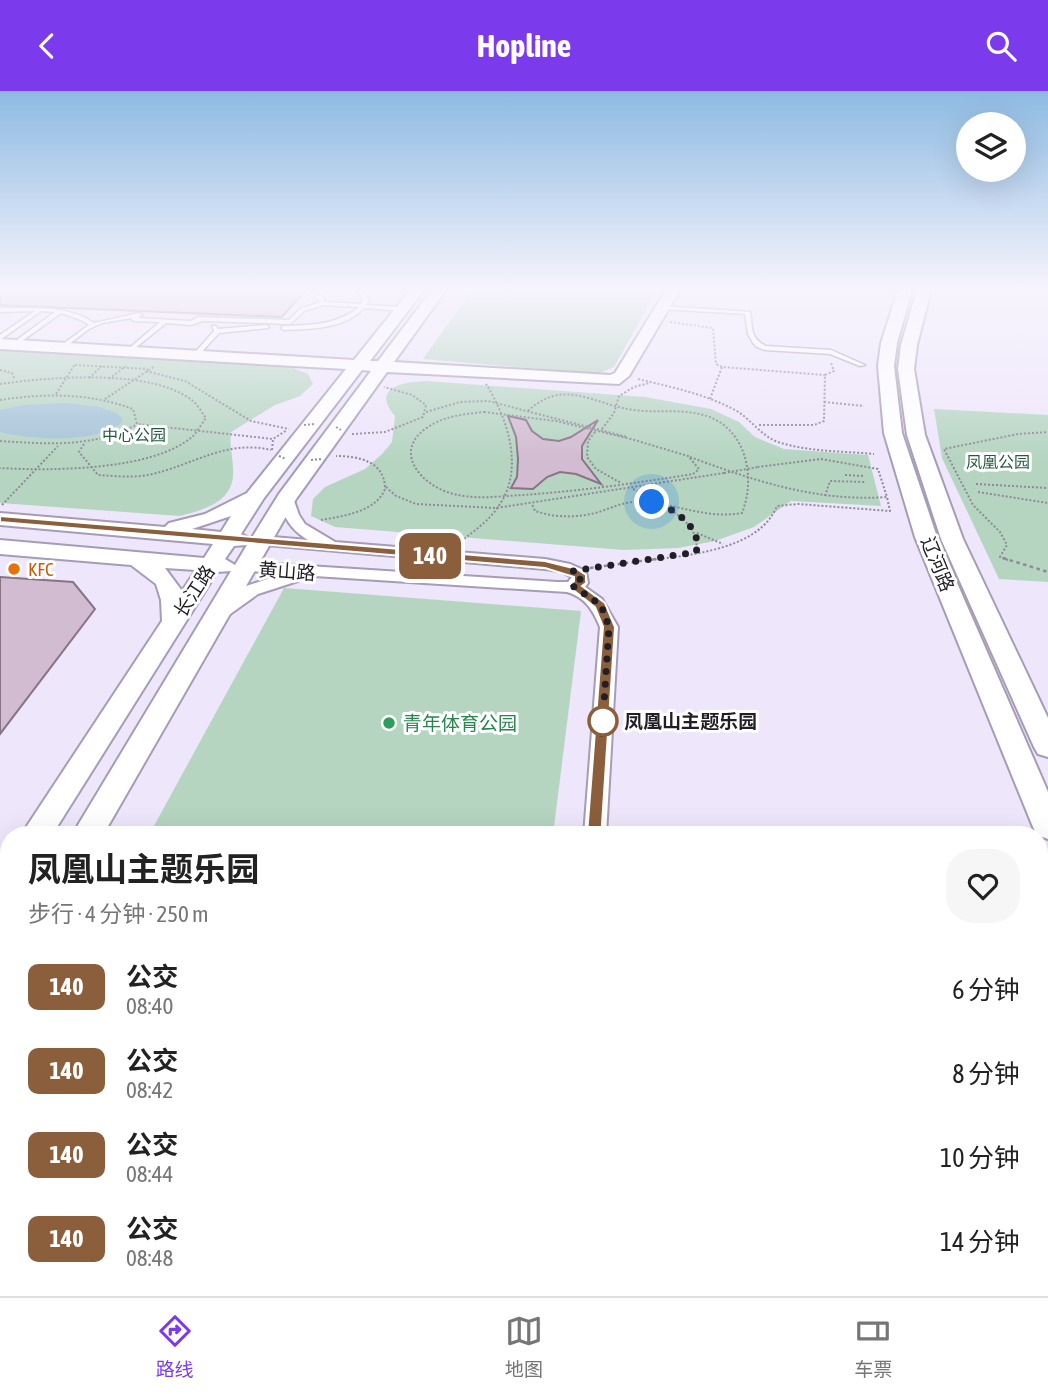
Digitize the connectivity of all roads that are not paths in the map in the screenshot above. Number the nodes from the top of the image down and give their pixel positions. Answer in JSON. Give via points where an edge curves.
{"nodes":[{"id":1,"x":34,"y":346,"type":"edge"},
{"id":2,"x":63,"y":346,"type":"edge"},
{"id":3,"x":141,"y":346,"type":"edge"},
{"id":4,"x":204,"y":346,"type":"edge"},
{"id":5,"x":379,"y":346,"type":"edge"},
{"id":6,"x":396,"y":346,"type":"edge"},
{"id":7,"x":639,"y":346,"type":"edge"},
{"id":8,"x":761,"y":346,"type":"edge"},
{"id":9,"x":889,"y":346,"type":"edge"},
{"id":10,"x":909,"y":346,"type":"edge"},
{"id":11,"x":61,"y":348,"type":"junction"},
{"id":12,"x":195,"y":356,"type":"junction"},
{"id":13,"x":131,"y":357,"type":"junction"},
{"id":14,"x":862,"y":365,"type":"dead end"},
{"id":15,"x":380,"y":367,"type":"junction"},
{"id":16,"x":362,"y":375,"type":"junction"},
{"id":17,"x":255,"y":496,"type":"junction"},
{"id":18,"x":286,"y":498,"type":"junction"},
{"id":19,"x":0,"y":519,"type":"edge"},
{"id":20,"x":140,"y":532,"type":"junction"},
{"id":21,"x":228,"y":539,"type":"junction"},
{"id":22,"x":261,"y":541,"type":"junction"},
{"id":23,"x":0,"y":547,"type":"edge"},
{"id":24,"x":345,"y":549,"type":"junction"},
{"id":25,"x":135,"y":558,"type":"junction"},
{"id":26,"x":211,"y":565,"type":"junction"},
{"id":27,"x":245,"y":567,"type":"junction"},
{"id":28,"x":311,"y":573,"type":"junction"},
{"id":29,"x":573,"y":579,"type":"junction"},
{"id":30,"x":214,"y":618,"type":"junction"},
{"id":31,"x":174,"y":622,"type":"junction"},
{"id":32,"x":1048,"y":747,"type":"edge"},
{"id":33,"x":42,"y":826,"type":"edge"},
{"id":34,"x":92,"y":826,"type":"edge"},
{"id":35,"x":596,"y":826,"type":"edge"},
{"id":36,"x":1048,"y":826,"type":"edge"}],
"edges":[{"from":1,"to":11,"type":"main road"},
{"from":2,"to":11,"type":"lane"},
{"from":3,"to":13,"type":"lane"},
{"from":4,"to":12,"type":"lane"},
{"from":5,"to":16,"type":"main road","name":"长江路"},
{"from":6,"to":15,"type":"main road","name":"长江路"},
{"from":7,"to":15,"type":"main road","via":[[621,376],[613,380]]},
{"from":8,"to":14,"type":"lane","via":[[842,355]]},
{"from":9,"to":36,"type":"main road","name":"辽河路","via":[[886,366],[893,433],[926,537]]},
{"from":10,"to":32,"type":"main road","name":"辽河路","via":[[906,369],[916,435],[952,539]]},
{"from":11,"to":13,"type":"main road"},
{"from":12,"to":13,"type":"main road"},
{"from":12,"to":16,"type":"main road","via":[[332,365]]},
{"from":15,"to":16,"type":"main road","name":"长江路"},
{"from":16,"to":17,"type":"main road","name":"长江路"},
{"from":16,"to":18,"type":"main road","name":"长江路"},
{"from":17,"to":20,"type":"main road","via":[[197,523]]},
{"from":17,"to":21,"type":"main road","name":"长江路"},
{"from":18,"to":22,"type":"main road","name":"长江路"},
{"from":18,"to":24,"type":"street","via":[[301,530]]},
{"from":19,"to":20,"type":"main road","name":"黄山路"},
{"from":20,"to":21,"type":"main road","name":"黄山路"},
{"from":21,"to":22,"type":"main road","name":"黄山路"},
{"from":21,"to":26,"type":"main road","name":"长江路"},
{"from":22,"to":24,"type":"street","name":"黄山路"},
{"from":22,"to":27,"type":"main road","name":"长江路"},
{"from":23,"to":25,"type":"main road","name":"黄山路"},
{"from":24,"to":29,"type":"street","name":"黄山路","via":[[545,564]]},
{"from":25,"to":26,"type":"main road","name":"黄山路"},
{"from":25,"to":31,"type":"main road","via":[[167,580]]},
{"from":26,"to":27,"type":"main road","name":"黄山路"},
{"from":26,"to":31,"type":"main road","name":"长江路"},
{"from":27,"to":28,"type":"street","name":"黄山路"},
{"from":27,"to":30,"type":"main road","name":"长江路"},
{"from":28,"to":29,"type":"street","name":"黄山路","via":[[557,587]]},
{"from":28,"to":30,"type":"street","via":[[252,590]]},
{"from":29,"to":35,"type":"street","name":"黄山路","via":[[601,605],[609,627]]},
{"from":30,"to":34,"type":"main road","name":"长江路"},
{"from":31,"to":33,"type":"main road","name":"长江路"}]}
